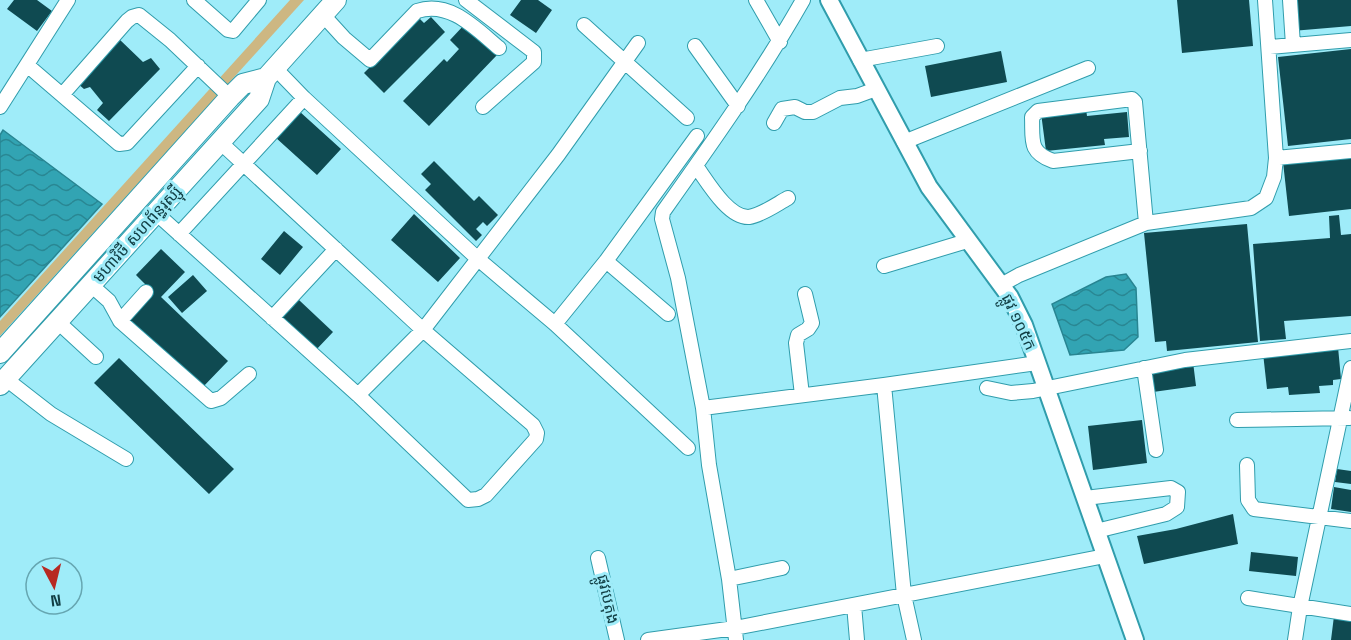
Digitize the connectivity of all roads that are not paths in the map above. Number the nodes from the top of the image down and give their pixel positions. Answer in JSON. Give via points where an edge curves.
{"nodes":[{"id":1,"x":68,"y":0,"type":"edge"},
{"id":2,"x":194,"y":0,"type":"edge"},
{"id":3,"x":336,"y":0,"type":"edge"},
{"id":4,"x":466,"y":0,"type":"edge"},
{"id":5,"x":756,"y":0,"type":"edge"},
{"id":6,"x":803,"y":0,"type":"edge"},
{"id":7,"x":829,"y":0,"type":"edge"},
{"id":8,"x":1265,"y":0,"type":"edge"},
{"id":9,"x":1290,"y":0,"type":"edge"},
{"id":10,"x":251,"y":3,"type":"edge"},
{"id":11,"x":323,"y":15,"type":"junction"},
{"id":12,"x":584,"y":25,"type":"dead end"},
{"id":13,"x":1351,"y":40,"type":"edge"},
{"id":14,"x":780,"y":42,"type":"junction"},
{"id":15,"x":638,"y":43,"type":"dead end"},
{"id":16,"x":1293,"y":45,"type":"junction"},
{"id":17,"x":695,"y":46,"type":"dead end"},
{"id":18,"x":937,"y":46,"type":"dead end"},
{"id":19,"x":1269,"y":47,"type":"junction"},
{"id":20,"x":499,"y":48,"type":"dead end"},
{"id":21,"x":861,"y":60,"type":"junction"},
{"id":22,"x":624,"y":62,"type":"junction"},
{"id":23,"x":27,"y":65,"type":"junction"},
{"id":24,"x":198,"y":66,"type":"junction"},
{"id":25,"x":1088,"y":68,"type":"dead end"},
{"id":26,"x":270,"y":73,"type":"junction"},
{"id":27,"x":876,"y":89,"type":"junction"},
{"id":28,"x":62,"y":95,"type":"junction"},
{"id":29,"x":230,"y":97,"type":"junction"},
{"id":30,"x":304,"y":98,"type":"junction"},
{"id":31,"x":738,"y":106,"type":"junction"},
{"id":32,"x":0,"y":107,"type":"edge"},
{"id":33,"x":483,"y":107,"type":"dead end"},
{"id":34,"x":687,"y":118,"type":"dead end"},
{"id":35,"x":774,"y":123,"type":"dead end"},
{"id":36,"x":697,"y":136,"type":"dead end"},
{"id":37,"x":220,"y":142,"type":"junction"},
{"id":38,"x":904,"y":142,"type":"junction"},
{"id":39,"x":1351,"y":151,"type":"edge"},
{"id":40,"x":1140,"y":152,"type":"junction"},
{"id":41,"x":1276,"y":158,"type":"junction"},
{"id":42,"x":244,"y":165,"type":"junction"},
{"id":43,"x":696,"y":166,"type":"junction"},
{"id":44,"x":788,"y":198,"type":"dead end"},
{"id":45,"x":156,"y":213,"type":"junction"},
{"id":46,"x":1146,"y":223,"type":"junction"},
{"id":47,"x":179,"y":234,"type":"junction"},
{"id":48,"x":967,"y":241,"type":"junction"},
{"id":49,"x":336,"y":249,"type":"junction"},
{"id":50,"x":478,"y":259,"type":"junction"},
{"id":51,"x":606,"y":261,"type":"junction"},
{"id":52,"x":884,"y":266,"type":"dead end"},
{"id":53,"x":91,"y":285,"type":"junction"},
{"id":54,"x":1001,"y":285,"type":"junction"},
{"id":55,"x":146,"y":292,"type":"dead end"},
{"id":56,"x":805,"y":294,"type":"dead end"},
{"id":57,"x":668,"y":314,"type":"dead end"},
{"id":58,"x":272,"y":318,"type":"junction"},
{"id":59,"x":120,"y":321,"type":"junction"},
{"id":60,"x":58,"y":322,"type":"junction"},
{"id":61,"x":555,"y":324,"type":"junction"},
{"id":62,"x":423,"y":330,"type":"junction"},
{"id":63,"x":1351,"y":341,"type":"edge"},
{"id":64,"x":0,"y":353,"type":"edge"},
{"id":65,"x":96,"y":357,"type":"dead end"},
{"id":66,"x":1037,"y":363,"type":"junction"},
{"id":67,"x":1144,"y":368,"type":"junction"},
{"id":68,"x":1351,"y":368,"type":"edge"},
{"id":69,"x":249,"y":374,"type":"dead end"},
{"id":70,"x":3,"y":382,"type":"edge"},
{"id":71,"x":884,"y":385,"type":"junction"},
{"id":72,"x":987,"y":388,"type":"dead end"},
{"id":73,"x":1046,"y":389,"type":"junction"},
{"id":74,"x":358,"y":395,"type":"junction"},
{"id":75,"x":802,"y":395,"type":"junction"},
{"id":76,"x":703,"y":408,"type":"junction"},
{"id":77,"x":1346,"y":418,"type":"edge"},
{"id":78,"x":1237,"y":420,"type":"dead end"},
{"id":79,"x":688,"y":448,"type":"dead end"},
{"id":80,"x":1156,"y":450,"type":"dead end"},
{"id":81,"x":126,"y":459,"type":"dead end"},
{"id":82,"x":1247,"y":465,"type":"dead end"},
{"id":83,"x":1085,"y":498,"type":"junction"},
{"id":84,"x":1320,"y":517,"type":"junction"},
{"id":85,"x":1351,"y":521,"type":"edge"},
{"id":86,"x":1096,"y":531,"type":"junction"},
{"id":87,"x":1105,"y":556,"type":"junction"},
{"id":88,"x":598,"y":558,"type":"dead end"},
{"id":89,"x":782,"y":568,"type":"dead end"},
{"id":90,"x":729,"y":579,"type":"junction"},
{"id":91,"x":904,"y":595,"type":"junction"},
{"id":92,"x":1248,"y":598,"type":"dead end"},
{"id":93,"x":855,"y":605,"type":"junction"},
{"id":94,"x":1300,"y":607,"type":"junction"},
{"id":95,"x":1351,"y":614,"type":"edge"},
{"id":96,"x":736,"y":634,"type":"edge"},
{"id":97,"x":617,"y":640,"type":"edge"},
{"id":98,"x":648,"y":640,"type":"edge"},
{"id":99,"x":857,"y":640,"type":"edge"},
{"id":100,"x":915,"y":640,"type":"edge"},
{"id":101,"x":1135,"y":640,"type":"edge"},
{"id":102,"x":1294,"y":640,"type":"edge"}],
"edges":[{"from":1,"to":23,"type":"street"},
{"from":2,"to":10,"type":"street","via":[[233,31]]},
{"from":3,"to":11,"type":"highway","name":"មហាវិថី សហព័ន្ធរុស្ស៊ី"},
{"from":4,"to":33,"type":"street","via":[[534,52],[534,62]]},
{"from":5,"to":14,"type":"street"},
{"from":6,"to":14,"type":"street"},
{"from":7,"to":21,"type":"main road","name":"ផ្លូវ ១០៥ក"},
{"from":8,"to":19,"type":"street"},
{"from":9,"to":16,"type":"street"},
{"from":11,"to":20,"type":"street","via":[[370,60],[417,11],[427,7],[460,16]]},
{"from":11,"to":26,"type":"highway","name":"មហាវិថី សហព័ន្ធរុស្ស៊ី"},
{"from":12,"to":22,"type":"street"},
{"from":13,"to":16,"type":"street"},
{"from":14,"to":31,"type":"street"},
{"from":15,"to":22,"type":"street"},
{"from":16,"to":19,"type":"street"},
{"from":17,"to":31,"type":"street"},
{"from":18,"to":21,"type":"street"},
{"from":19,"to":41,"type":"street"},
{"from":21,"to":27,"type":"main road","name":"ផ្លូវ ១០៥ក"},
{"from":22,"to":34,"type":"street"},
{"from":22,"to":50,"type":"street"},
{"from":23,"to":28,"type":"street"},
{"from":23,"to":32,"type":"street"},
{"from":24,"to":28,"type":"street","via":[[123,144],[115,143]]},
{"from":24,"to":28,"type":"street","via":[[139,15],[132,17]]},
{"from":24,"to":29,"type":"street"},
{"from":25,"to":38,"type":"street"},
{"from":26,"to":29,"type":"highway","name":"មហាវិថី សហព័ន្ធរុស្ស៊ី","via":[[243,84]]},
{"from":26,"to":30,"type":"street"},
{"from":26,"to":37,"type":"highway","name":"មហាវិថី សហព័ន្ធរុស្ស៊ី","via":[[259,99]]},
{"from":27,"to":35,"type":"street","via":[[840,98],[813,112],[782,108]]},
{"from":27,"to":38,"type":"main road","name":"ផ្លូវ ១០៥ក"},
{"from":29,"to":64,"type":"highway","name":"មហាវិថី សហព័ន្ធរុស្ស៊ី"},
{"from":30,"to":42,"type":"street"},
{"from":30,"to":50,"type":"street"},
{"from":31,"to":43,"type":"street"},
{"from":36,"to":51,"type":"street"},
{"from":37,"to":42,"type":"street"},
{"from":37,"to":45,"type":"highway","name":"មហាវិថី សហព័ន្ធរុស្ស៊ី"},
{"from":38,"to":48,"type":"main road","name":"ផ្លូវ ១០៥ក","via":[[929,187]]},
{"from":39,"to":41,"type":"street"},
{"from":40,"to":40,"type":"street","via":[[1132,99],[1038,111],[1032,117],[1034,149],[1040,157],[1053,161]]},
{"from":40,"to":46,"type":"street"},
{"from":41,"to":46,"type":"street","via":[[1266,198],[1251,208]]},
{"from":42,"to":47,"type":"street"},
{"from":42,"to":49,"type":"street"},
{"from":43,"to":44,"type":"street","via":[[727,208],[740,215],[749,217]]},
{"from":43,"to":76,"type":"street","via":[[662,219],[678,278]]},
{"from":45,"to":47,"type":"street"},
{"from":45,"to":53,"type":"highway","name":"មហាវិថី សហព័ន្ធរុស្ស៊ី"},
{"from":46,"to":54,"type":"street"},
{"from":47,"to":58,"type":"street"},
{"from":48,"to":52,"type":"street"},
{"from":48,"to":54,"type":"main road","name":"ផ្លូវ ១០៥ក"},
{"from":49,"to":58,"type":"street"},
{"from":49,"to":62,"type":"street"},
{"from":50,"to":61,"type":"street"},
{"from":50,"to":62,"type":"street"},
{"from":51,"to":57,"type":"street"},
{"from":51,"to":61,"type":"street"},
{"from":53,"to":59,"type":"street","via":[[109,301]]},
{"from":53,"to":60,"type":"highway","name":"មហាវិថី សហព័ន្ធរុស្ស៊ី"},
{"from":54,"to":66,"type":"main road","name":"ផ្លូវ ១០៥ក","via":[[1024,326]]},
{"from":55,"to":59,"type":"street"},
{"from":56,"to":75,"type":"street","via":[[812,323],[798,335],[796,343]]},
{"from":58,"to":74,"type":"street"},
{"from":59,"to":69,"type":"street","via":[[211,401],[221,398]]},
{"from":60,"to":65,"type":"street"},
{"from":60,"to":70,"type":"highway","name":"មហាវិថី សហព័ន្ធរុស្ស៊ី"},
{"from":61,"to":79,"type":"street"},
{"from":62,"to":74,"type":"street"},
{"from":62,"to":74,"type":"street","via":[[533,425],[537,433],[536,439],[486,495],[468,500]]},
{"from":63,"to":67,"type":"street","via":[[1239,352]]},
{"from":66,"to":71,"type":"street"},
{"from":66,"to":73,"type":"main road","name":"ផ្លូវ ១០៥ក"},
{"from":67,"to":73,"type":"street"},
{"from":67,"to":80,"type":"street"},
{"from":68,"to":77,"type":"street"},
{"from":70,"to":81,"type":"street"},
{"from":71,"to":75,"type":"street"},
{"from":71,"to":91,"type":"street"},
{"from":72,"to":73,"type":"street","via":[[1011,393]]},
{"from":73,"to":83,"type":"main road","name":"ផ្លូវ ១០៥ក"},
{"from":75,"to":76,"type":"street"},
{"from":76,"to":90,"type":"street"},
{"from":77,"to":78,"type":"street"},
{"from":77,"to":84,"type":"street"},
{"from":82,"to":84,"type":"street","via":[[1248,500],[1254,509]]},
{"from":83,"to":86,"type":"main road","name":"ផ្លូវ ១០៥ក"},
{"from":83,"to":86,"type":"street","via":[[1171,488],[1178,492],[1177,507],[1166,514]]},
{"from":84,"to":85,"type":"street"},
{"from":84,"to":94,"type":"street"},
{"from":86,"to":87,"type":"main road","name":"ផ្លូវ ១០៥ក"},
{"from":87,"to":91,"type":"street"},
{"from":87,"to":101,"type":"main road","name":"ផ្លូវ ១០៥ក"},
{"from":88,"to":97,"type":"street","name":"ផ្លូវបេតុង"},
{"from":89,"to":90,"type":"street"},
{"from":90,"to":96,"type":"street"},
{"from":91,"to":93,"type":"street"},
{"from":91,"to":100,"type":"street"},
{"from":92,"to":94,"type":"street"},
{"from":93,"to":96,"type":"street"},
{"from":93,"to":99,"type":"street"},
{"from":94,"to":95,"type":"street"},
{"from":94,"to":102,"type":"street"},
{"from":96,"to":98,"type":"street"}]}
